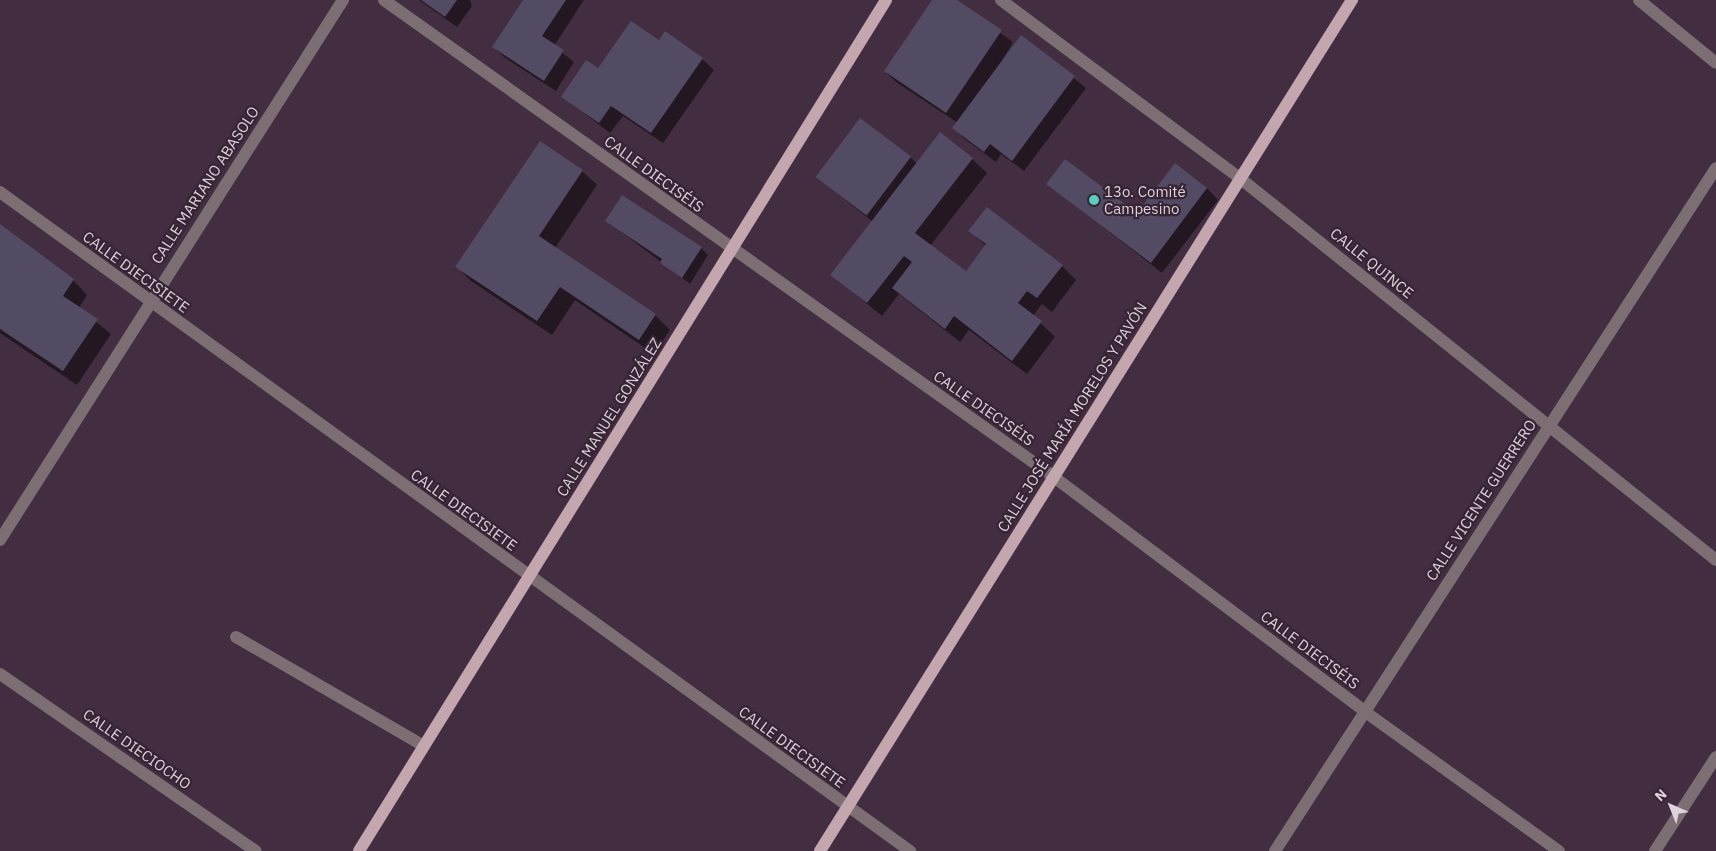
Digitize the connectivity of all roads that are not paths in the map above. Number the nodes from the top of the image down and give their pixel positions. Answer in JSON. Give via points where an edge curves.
{"nodes":[{"id":1,"x":343,"y":0,"type":"edge"},
{"id":2,"x":384,"y":0,"type":"edge"},
{"id":3,"x":886,"y":0,"type":"edge"},
{"id":4,"x":1001,"y":0,"type":"edge"},
{"id":5,"x":1352,"y":0,"type":"edge"},
{"id":6,"x":1639,"y":0,"type":"edge"},
{"id":7,"x":1716,"y":63,"type":"edge"},
{"id":8,"x":1716,"y":168,"type":"edge"},
{"id":9,"x":1240,"y":179,"type":"junction"},
{"id":10,"x":0,"y":192,"type":"edge"},
{"id":11,"x":732,"y":251,"type":"junction"},
{"id":12,"x":150,"y":301,"type":"junction"},
{"id":13,"x":1549,"y":425,"type":"junction"},
{"id":14,"x":1054,"y":477,"type":"junction"},
{"id":15,"x":0,"y":540,"type":"edge"},
{"id":16,"x":1716,"y":560,"type":"edge"},
{"id":17,"x":529,"y":577,"type":"junction"},
{"id":18,"x":236,"y":637,"type":"dead end"},
{"id":19,"x":0,"y":674,"type":"edge"},
{"id":20,"x":1364,"y":711,"type":"junction"},
{"id":21,"x":424,"y":746,"type":"junction"},
{"id":22,"x":1716,"y":757,"type":"edge"},
{"id":23,"x":847,"y":807,"type":"junction"},
{"id":24,"x":256,"y":851,"type":"edge"},
{"id":25,"x":359,"y":851,"type":"edge"},
{"id":26,"x":820,"y":851,"type":"edge"},
{"id":27,"x":910,"y":851,"type":"edge"},
{"id":28,"x":1275,"y":851,"type":"edge"},
{"id":29,"x":1560,"y":851,"type":"edge"},
{"id":30,"x":1655,"y":851,"type":"edge"}],
"edges":[{"from":1,"to":12,"type":"street","name":"CALLE MARIANO ABASOLO"},
{"from":2,"to":11,"type":"street","name":"CALLE DIECISÉIS"},
{"from":3,"to":11,"type":"main road","name":"CALLE MANUEL GONZÁLEZ"},
{"from":4,"to":9,"type":"street","name":"CALLE QUINCE"},
{"from":5,"to":9,"type":"main road","name":"CALLE JOSÉ MARÍA MORELOS Y PAVÓN"},
{"from":6,"to":7,"type":"street"},
{"from":8,"to":13,"type":"street","name":"CALLE VICENTE GUERRERO"},
{"from":9,"to":13,"type":"street","name":"CALLE QUINCE"},
{"from":9,"to":14,"type":"main road","name":"CALLE JOSÉ MARÍA MORELOS Y PAVÓN"},
{"from":10,"to":12,"type":"street","name":"CALLE DIECISIETE"},
{"from":11,"to":14,"type":"street","name":"CALLE DIECISÉIS"},
{"from":11,"to":17,"type":"main road","name":"CALLE MANUEL GONZÁLEZ"},
{"from":12,"to":15,"type":"street","name":"CALLE MARIANO ABASOLO"},
{"from":12,"to":17,"type":"street","name":"CALLE DIECISIETE"},
{"from":13,"to":16,"type":"street","name":"CALLE QUINCE"},
{"from":13,"to":20,"type":"street","name":"CALLE VICENTE GUERRERO"},
{"from":14,"to":20,"type":"street","name":"CALLE DIECISÉIS"},
{"from":14,"to":23,"type":"main road","name":"CALLE JOSÉ MARÍA MORELOS Y PAVÓN"},
{"from":17,"to":21,"type":"main road","name":"CALLE MANUEL GONZÁLEZ"},
{"from":17,"to":23,"type":"street","name":"CALLE DIECISIETE"},
{"from":18,"to":21,"type":"street"},
{"from":19,"to":24,"type":"street","name":"CALLE DIECIOCHO"},
{"from":20,"to":28,"type":"street","name":"CALLE VICENTE GUERRERO"},
{"from":20,"to":29,"type":"street","name":"CALLE DIECISÉIS"},
{"from":21,"to":25,"type":"main road","name":"CALLE MANUEL GONZÁLEZ"},
{"from":22,"to":30,"type":"street"},
{"from":23,"to":26,"type":"main road","name":"CALLE JOSÉ MARÍA MORELOS Y PAVÓN"},
{"from":23,"to":27,"type":"street","name":"CALLE DIECISIETE"}]}
